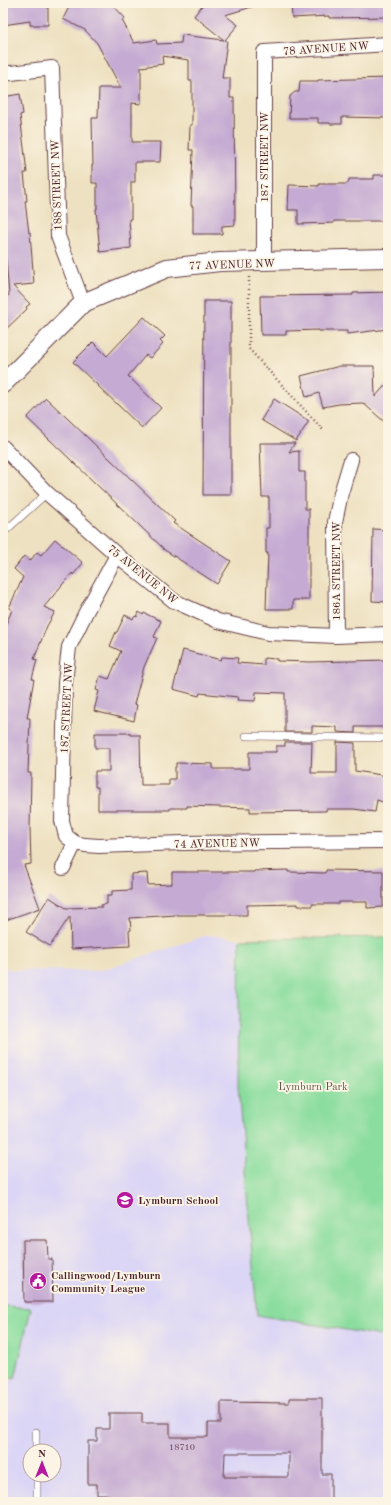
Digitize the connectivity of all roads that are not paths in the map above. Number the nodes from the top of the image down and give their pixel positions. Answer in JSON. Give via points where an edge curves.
{"nodes":[{"id":1,"x":388,"y":44,"type":"edge"},
{"id":2,"x":264,"y":52,"type":"joint"},
{"id":3,"x":3,"y":74,"type":"edge"},
{"id":4,"x":388,"y":258,"type":"edge"},
{"id":5,"x":264,"y":262,"type":"junction"},
{"id":6,"x":84,"y":303,"type":"junction"},
{"id":7,"x":3,"y":384,"type":"edge"},
{"id":8,"x":3,"y":447,"type":"edge"},
{"id":9,"x":351,"y":460,"type":"dead end"},
{"id":10,"x":48,"y":493,"type":"junction"},
{"id":11,"x":3,"y":533,"type":"edge"},
{"id":12,"x":117,"y":555,"type":"junction"},
{"id":13,"x":388,"y":634,"type":"edge"},
{"id":14,"x":336,"y":636,"type":"junction"},
{"id":15,"x":246,"y":736,"type":"dead end"},
{"id":16,"x":388,"y":738,"type":"edge"},
{"id":17,"x":387,"y":841,"type":"edge"},
{"id":18,"x":75,"y":843,"type":"junction"},
{"id":19,"x":63,"y":868,"type":"dead end"},
{"id":20,"x":36,"y":1432,"type":"dead end"},
{"id":21,"x":36,"y":1443,"type":"edge"},
{"id":22,"x":37,"y":1483,"type":"edge"},
{"id":23,"x":37,"y":1502,"type":"edge"}],
"edges":[{"from":1,"to":2,"type":"street","name":"78 AVENUE NW"},
{"from":2,"to":5,"type":"street","name":"187 STREET NW"},
{"from":3,"to":6,"type":"street","name":"188 STREET NW","via":[[52,68],[58,236]]},
{"from":4,"to":5,"type":"street","name":"77 AVENUE NW"},
{"from":5,"to":6,"type":"street","name":"77 AVENUE NW","via":[[220,262],[167,268]]},
{"from":6,"to":7,"type":"street"},
{"from":8,"to":10,"type":"street","name":"75 AVENUE NW"},
{"from":9,"to":14,"type":"street","name":"186A STREET NW","via":[[340,493],[335,522]]},
{"from":10,"to":11,"type":"lane"},
{"from":10,"to":12,"type":"street","name":"75 AVENUE NW"},
{"from":12,"to":14,"type":"street","name":"75 AVENUE NW","via":[[174,601],[218,621],[268,633]]},
{"from":12,"to":18,"type":"street","name":"187 STREET NW","via":[[69,647],[65,683],[62,821],[66,836]]},
{"from":13,"to":14,"type":"street","name":"75 AVENUE NW"},
{"from":15,"to":16,"type":"lane"},
{"from":17,"to":18,"type":"street","name":"74 AVENUE NW","via":[[99,846]]},
{"from":18,"to":19,"type":"street"},
{"from":20,"to":21,"type":"lane"},
{"from":22,"to":23,"type":"lane"}]}
